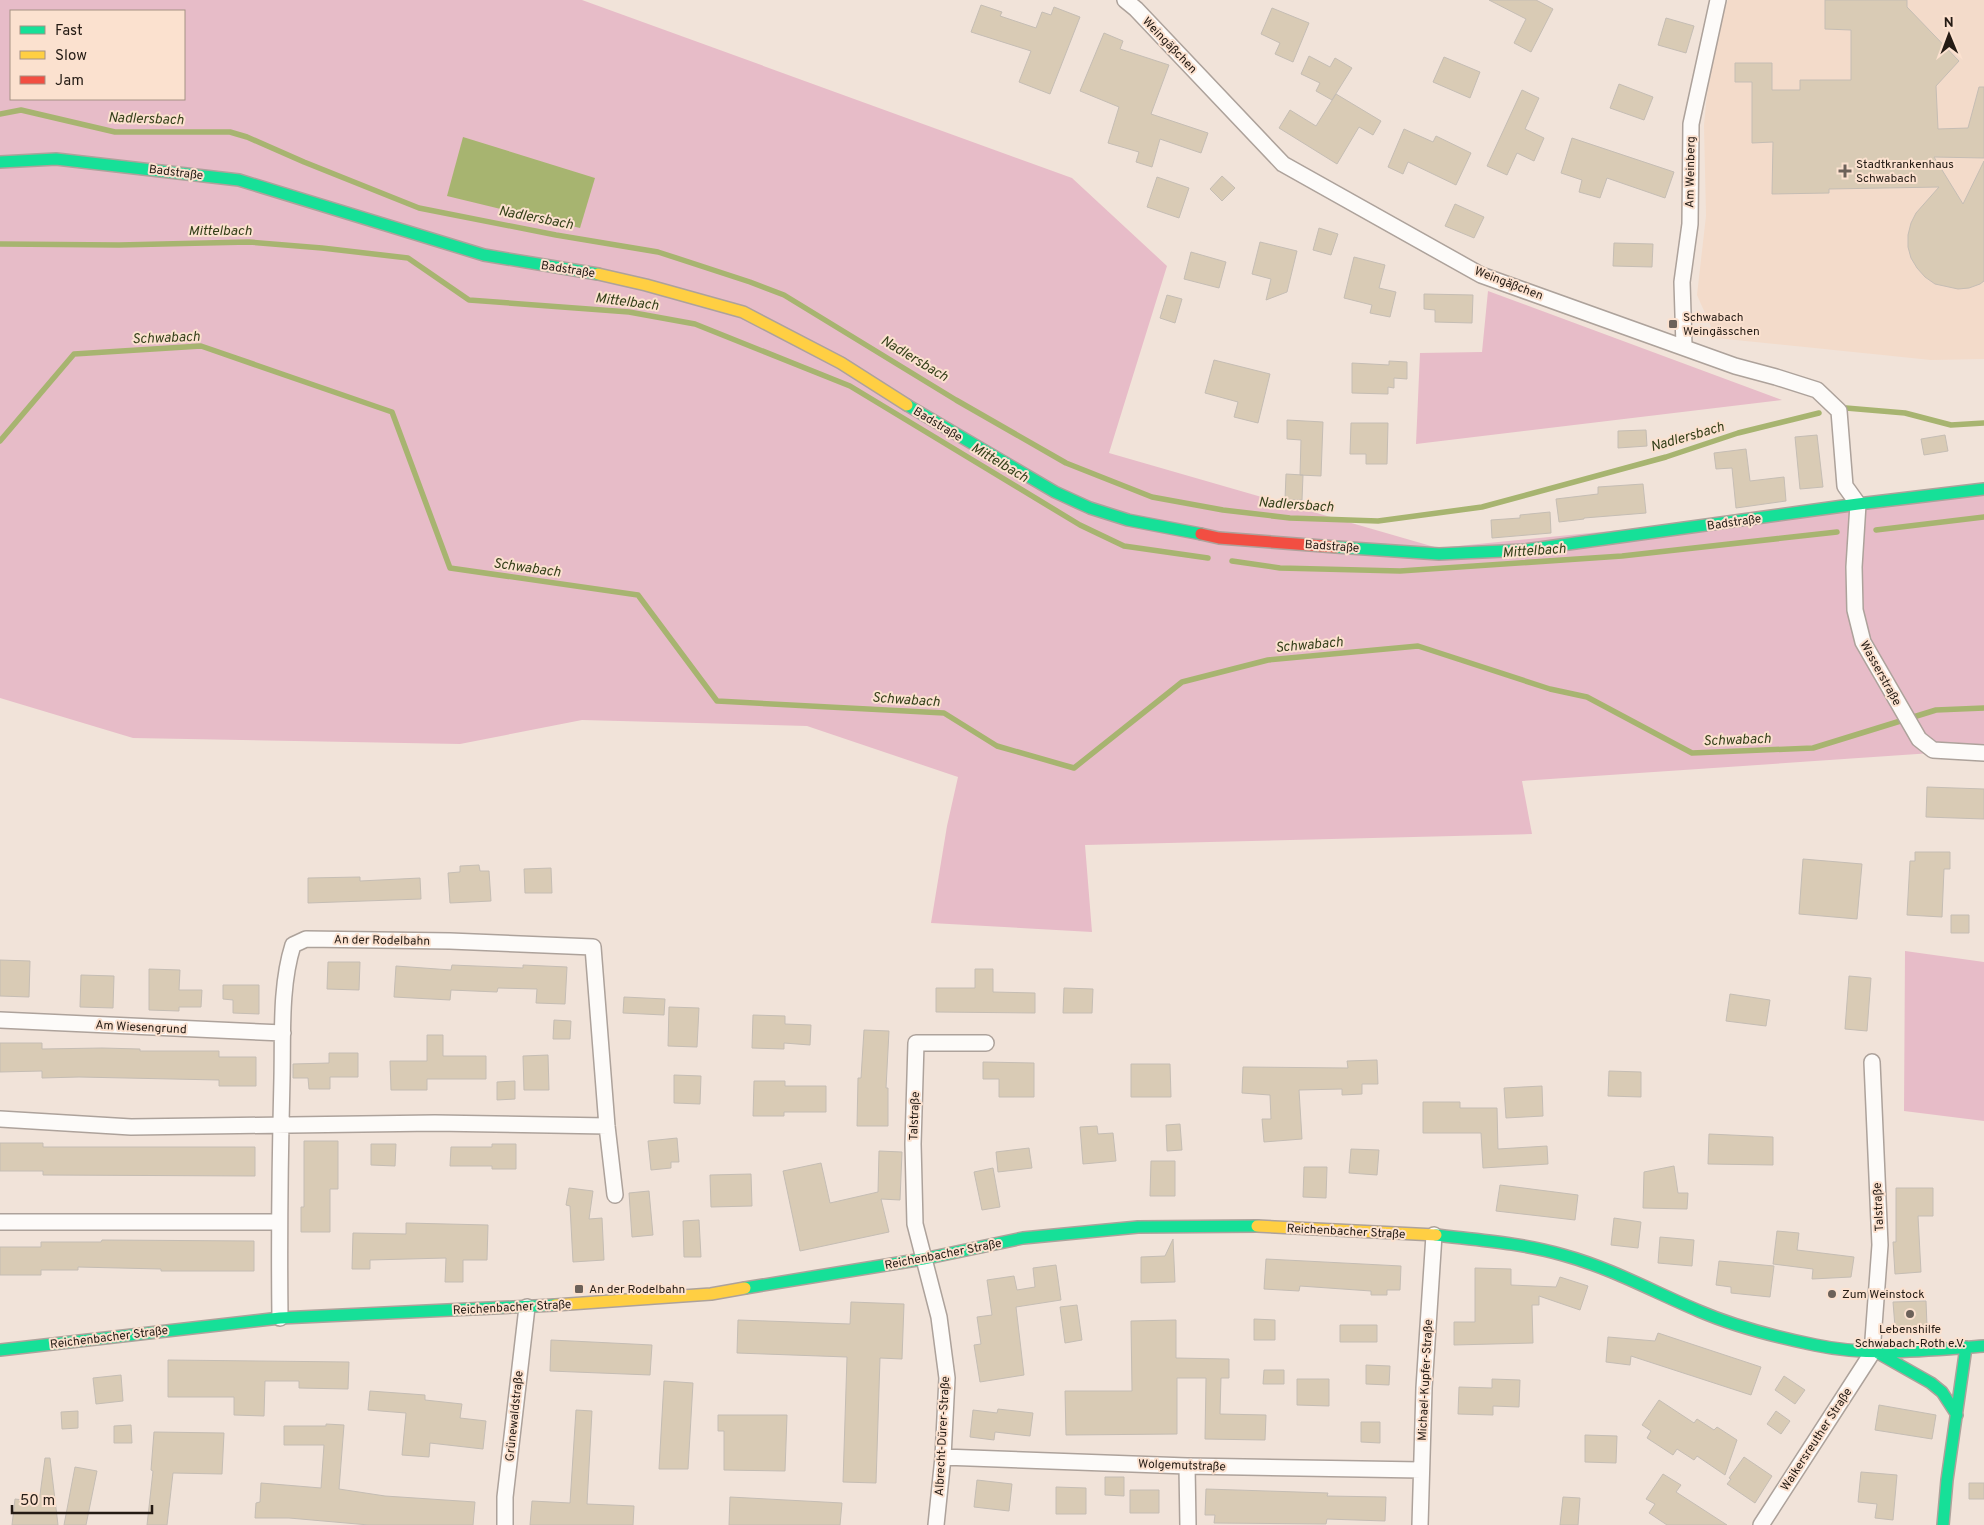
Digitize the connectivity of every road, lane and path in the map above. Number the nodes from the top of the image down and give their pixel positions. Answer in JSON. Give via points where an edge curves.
{"nodes":[{"id":1,"x":1718,"y":0,"type":"edge"},
{"id":2,"x":1133,"y":3,"type":"edge"},
{"id":3,"x":0,"y":162,"type":"edge"},
{"id":4,"x":1684,"y":346,"type":"junction"},
{"id":5,"x":1984,"y":489,"type":"edge"},
{"id":6,"x":1858,"y":504,"type":"junction"},
{"id":7,"x":1984,"y":752,"type":"edge"},
{"id":8,"x":0,"y":1020,"type":"edge"},
{"id":9,"x":283,"y":1033,"type":"junction"},
{"id":10,"x":986,"y":1042,"type":"dead end"},
{"id":11,"x":1872,"y":1062,"type":"dead end"},
{"id":12,"x":0,"y":1119,"type":"edge"},
{"id":13,"x":281,"y":1124,"type":"junction"},
{"id":14,"x":607,"y":1126,"type":"junction"},
{"id":15,"x":615,"y":1195,"type":"dead end"},
{"id":16,"x":0,"y":1222,"type":"edge"},
{"id":17,"x":278,"y":1222,"type":"junction"},
{"id":18,"x":1434,"y":1235,"type":"junction"},
{"id":19,"x":923,"y":1258,"type":"junction"},
{"id":20,"x":526,"y":1307,"type":"junction"},
{"id":21,"x":280,"y":1318,"type":"junction"},
{"id":22,"x":1984,"y":1346,"type":"edge"},
{"id":23,"x":1966,"y":1347,"type":"junction"},
{"id":24,"x":0,"y":1350,"type":"edge"},
{"id":25,"x":1875,"y":1353,"type":"junction"},
{"id":26,"x":1957,"y":1415,"type":"junction"},
{"id":27,"x":943,"y":1457,"type":"junction"},
{"id":28,"x":1187,"y":1466,"type":"junction"},
{"id":29,"x":1421,"y":1470,"type":"junction"},
{"id":30,"x":505,"y":1525,"type":"edge"},
{"id":31,"x":936,"y":1525,"type":"edge"},
{"id":32,"x":1188,"y":1525,"type":"edge"},
{"id":33,"x":1420,"y":1525,"type":"edge"},
{"id":34,"x":1761,"y":1525,"type":"edge"},
{"id":35,"x":1943,"y":1525,"type":"edge"}],
"edges":[{"from":1,"to":4,"type":"street","name":"Am Weinberg","via":[[1691,124],[1690,224],[1682,282]]},
{"from":2,"to":4,"type":"street","name":"Weingäßchen","via":[[1283,164],[1481,274]]},
{"from":3,"to":6,"type":"street","name":"Badstraße","via":[[56,159],[238,180],[484,254],[605,275],[743,312],[841,363],[934,422],[1055,492],[1128,520],[1219,538],[1439,554],[1488,552],[1566,546]]},
{"from":4,"to":6,"type":"street","name":"Weingäßchen","via":[[1734,366],[1817,390],[1839,411],[1845,486]]},
{"from":5,"to":6,"type":"street","name":"Badstraße"},
{"from":6,"to":7,"type":"street","name":"Wasserstraße","via":[[1855,610],[1862,642],[1919,739],[1933,750]]},
{"from":8,"to":9,"type":"street","name":"Am Wiesengrund"},
{"from":9,"to":13,"type":"street"},
{"from":9,"to":14,"type":"street","name":"An der Rodelbahn","via":[[287,965],[293,945],[306,940],[450,941],[593,947]]},
{"from":10,"to":19,"type":"street","name":"Talstraße","via":[[916,1042],[915,1224]]},
{"from":11,"to":25,"type":"street","name":"Talstraße","via":[[1880,1245]]},
{"from":12,"to":13,"type":"street","via":[[132,1127]]},
{"from":13,"to":14,"type":"street","via":[[435,1122]]},
{"from":13,"to":17,"type":"street"},
{"from":14,"to":15,"type":"street","name":"An der Rodelbahn"},
{"from":16,"to":17,"type":"street"},
{"from":17,"to":21,"type":"street"},
{"from":18,"to":19,"type":"street","name":"Reichenbacher Straße","via":[[1264,1226],[1138,1227],[1023,1238]]},
{"from":18,"to":25,"type":"street","name":"Reichenbacher Straße","via":[[1497,1242],[1563,1256],[1639,1283],[1700,1312],[1762,1333],[1817,1346]]},
{"from":18,"to":29,"type":"street","name":"Michael-Kupfer-Straße"},
{"from":19,"to":20,"type":"street","name":"Reichenbacher Straße","via":[[711,1294]]},
{"from":19,"to":27,"type":"street","name":"Albrecht-Dürer-Straße","via":[[939,1316],[947,1378]]},
{"from":20,"to":21,"type":"street","name":"Reichenbacher Straße"},
{"from":20,"to":30,"type":"street","name":"Grünewaldstraße","via":[[505,1497]]},
{"from":21,"to":24,"type":"street","name":"Reichenbacher Straße"},
{"from":22,"to":23,"type":"street"},
{"from":23,"to":25,"type":"street"},
{"from":23,"to":26,"type":"street"},
{"from":25,"to":26,"type":"street","via":[[1931,1383],[1942,1392]]},
{"from":25,"to":34,"type":"street","name":"Waikersreuther Straße"},
{"from":26,"to":35,"type":"street","via":[[1945,1489]]},
{"from":27,"to":28,"type":"street","name":"Wolgemutstraße"},
{"from":27,"to":31,"type":"street","name":"Albrecht-Dürer-Straße"},
{"from":28,"to":29,"type":"street","name":"Wolgemutstraße"},
{"from":28,"to":32,"type":"street"},
{"from":29,"to":33,"type":"street","name":"Michael-Kupfer-Straße"}]}
